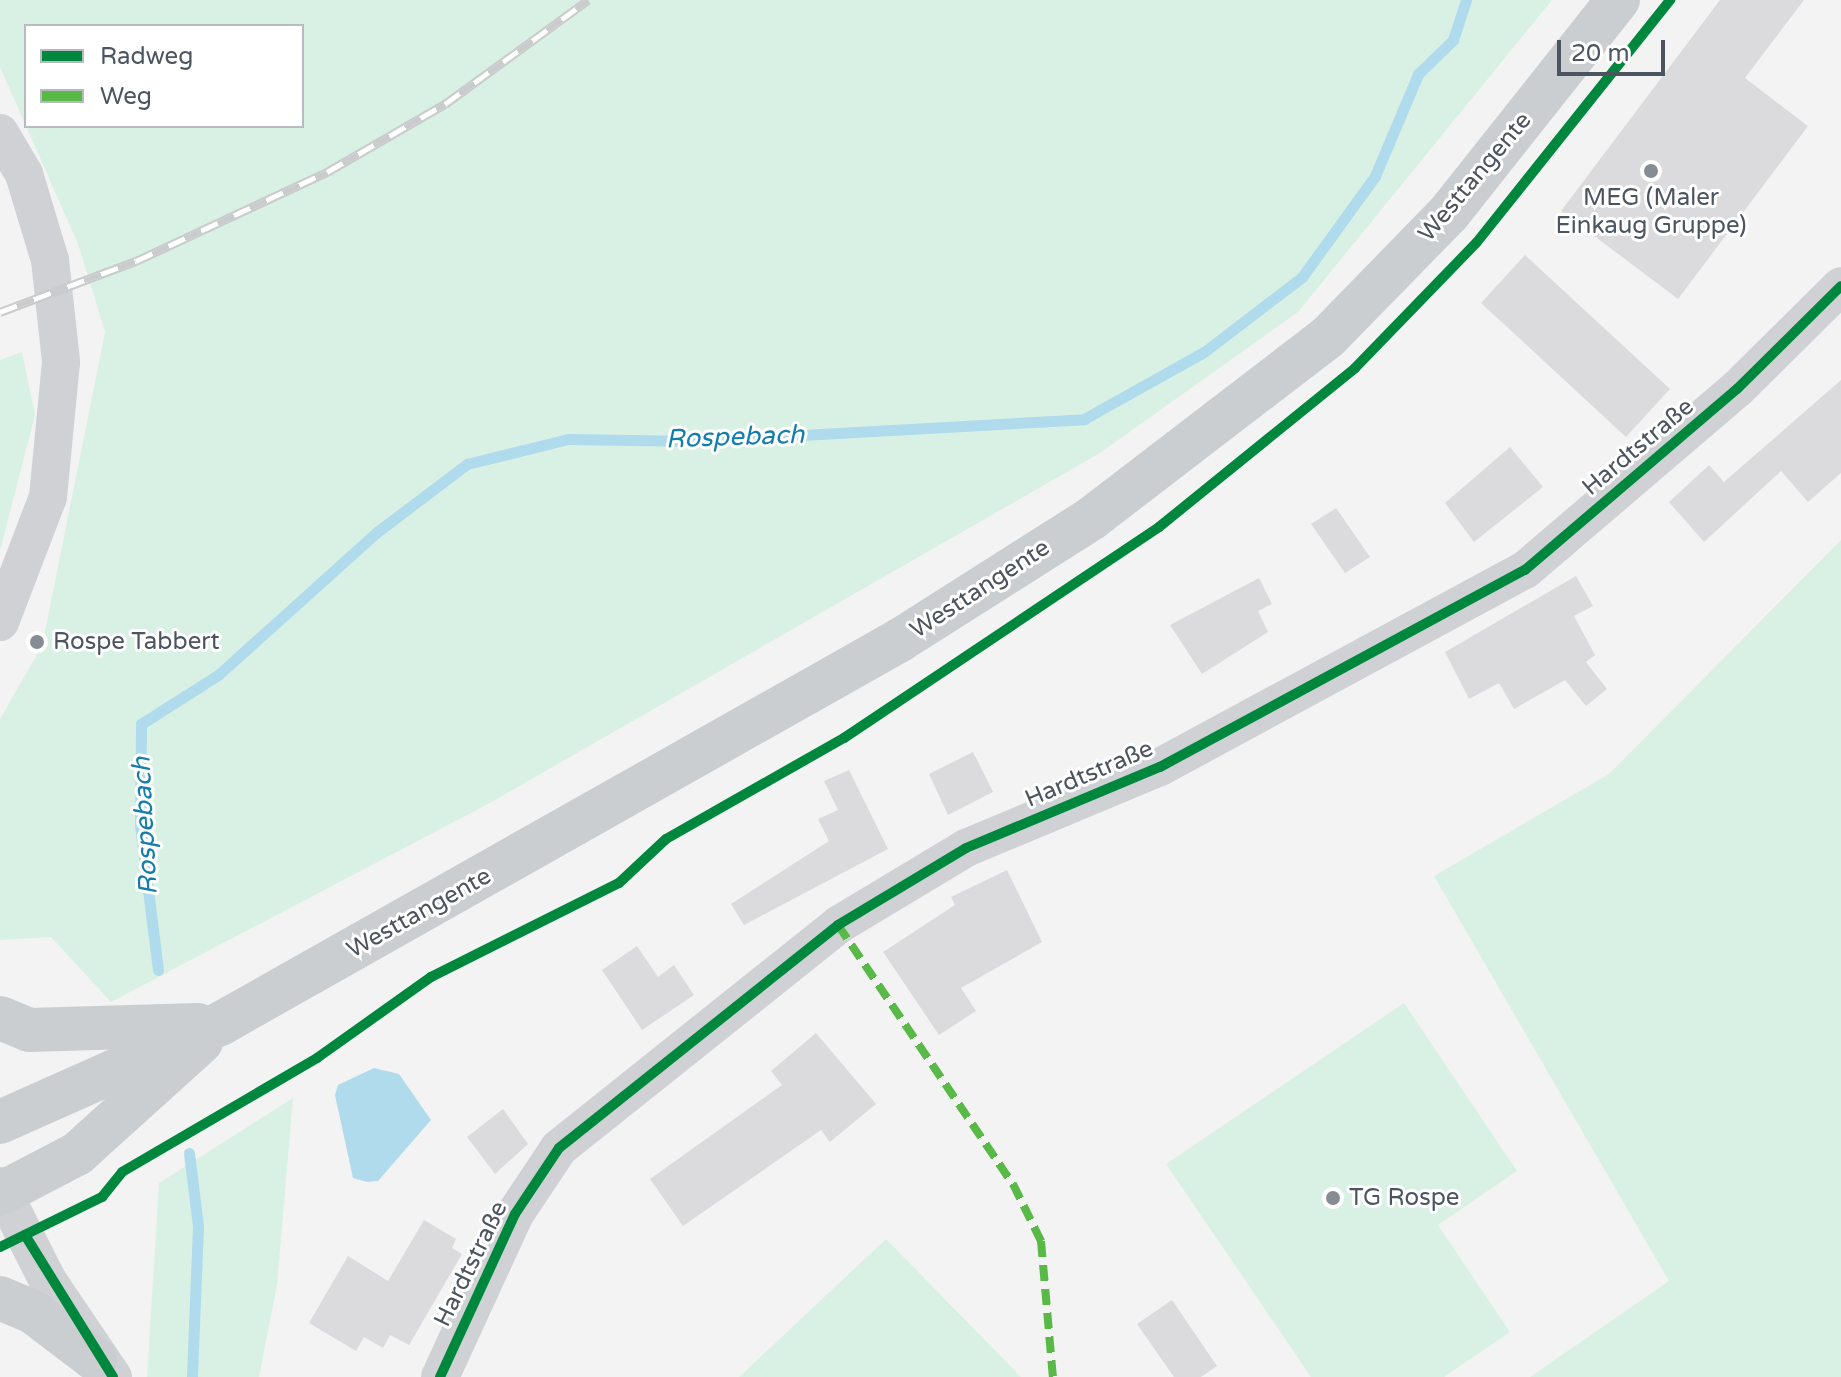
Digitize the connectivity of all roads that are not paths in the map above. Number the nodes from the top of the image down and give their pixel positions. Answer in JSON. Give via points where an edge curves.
{"nodes":[{"id":1,"x":1618,"y":0,"type":"edge"},
{"id":2,"x":0,"y":133,"type":"edge"},
{"id":3,"x":1841,"y":286,"type":"edge"},
{"id":4,"x":0,"y":622,"type":"edge"},
{"id":5,"x":0,"y":1018,"type":"edge"},
{"id":6,"x":220,"y":1024,"type":"junction"},
{"id":7,"x":0,"y":1122,"type":"edge"},
{"id":8,"x":1,"y":1190,"type":"edge"},
{"id":9,"x":0,"y":1298,"type":"edge"},
{"id":10,"x":104,"y":1368,"type":"edge"},
{"id":11,"x":440,"y":1377,"type":"edge"}],
"edges":[{"from":1,"to":6,"type":"main road","name":"Westtangente","via":[[1449,213],[1328,337],[1188,448],[900,640]]},
{"from":2,"to":4,"type":"street","via":[[24,174],[50,260],[61,362],[48,497]]},
{"from":3,"to":11,"type":"street","name":"Hardtstraße","via":[[1737,389],[1525,570],[1160,767],[966,848],[838,925],[559,1148],[515,1214]]},
{"from":5,"to":6,"type":"main road","via":[[29,1030]]},
{"from":6,"to":7,"type":"main road","name":"Westtangente"},
{"from":6,"to":8,"type":"main road","name":"Westtangente","via":[[98,1138]]},
{"from":8,"to":10,"type":"street"},
{"from":9,"to":10,"type":"main road","via":[[33,1312]]}]}
